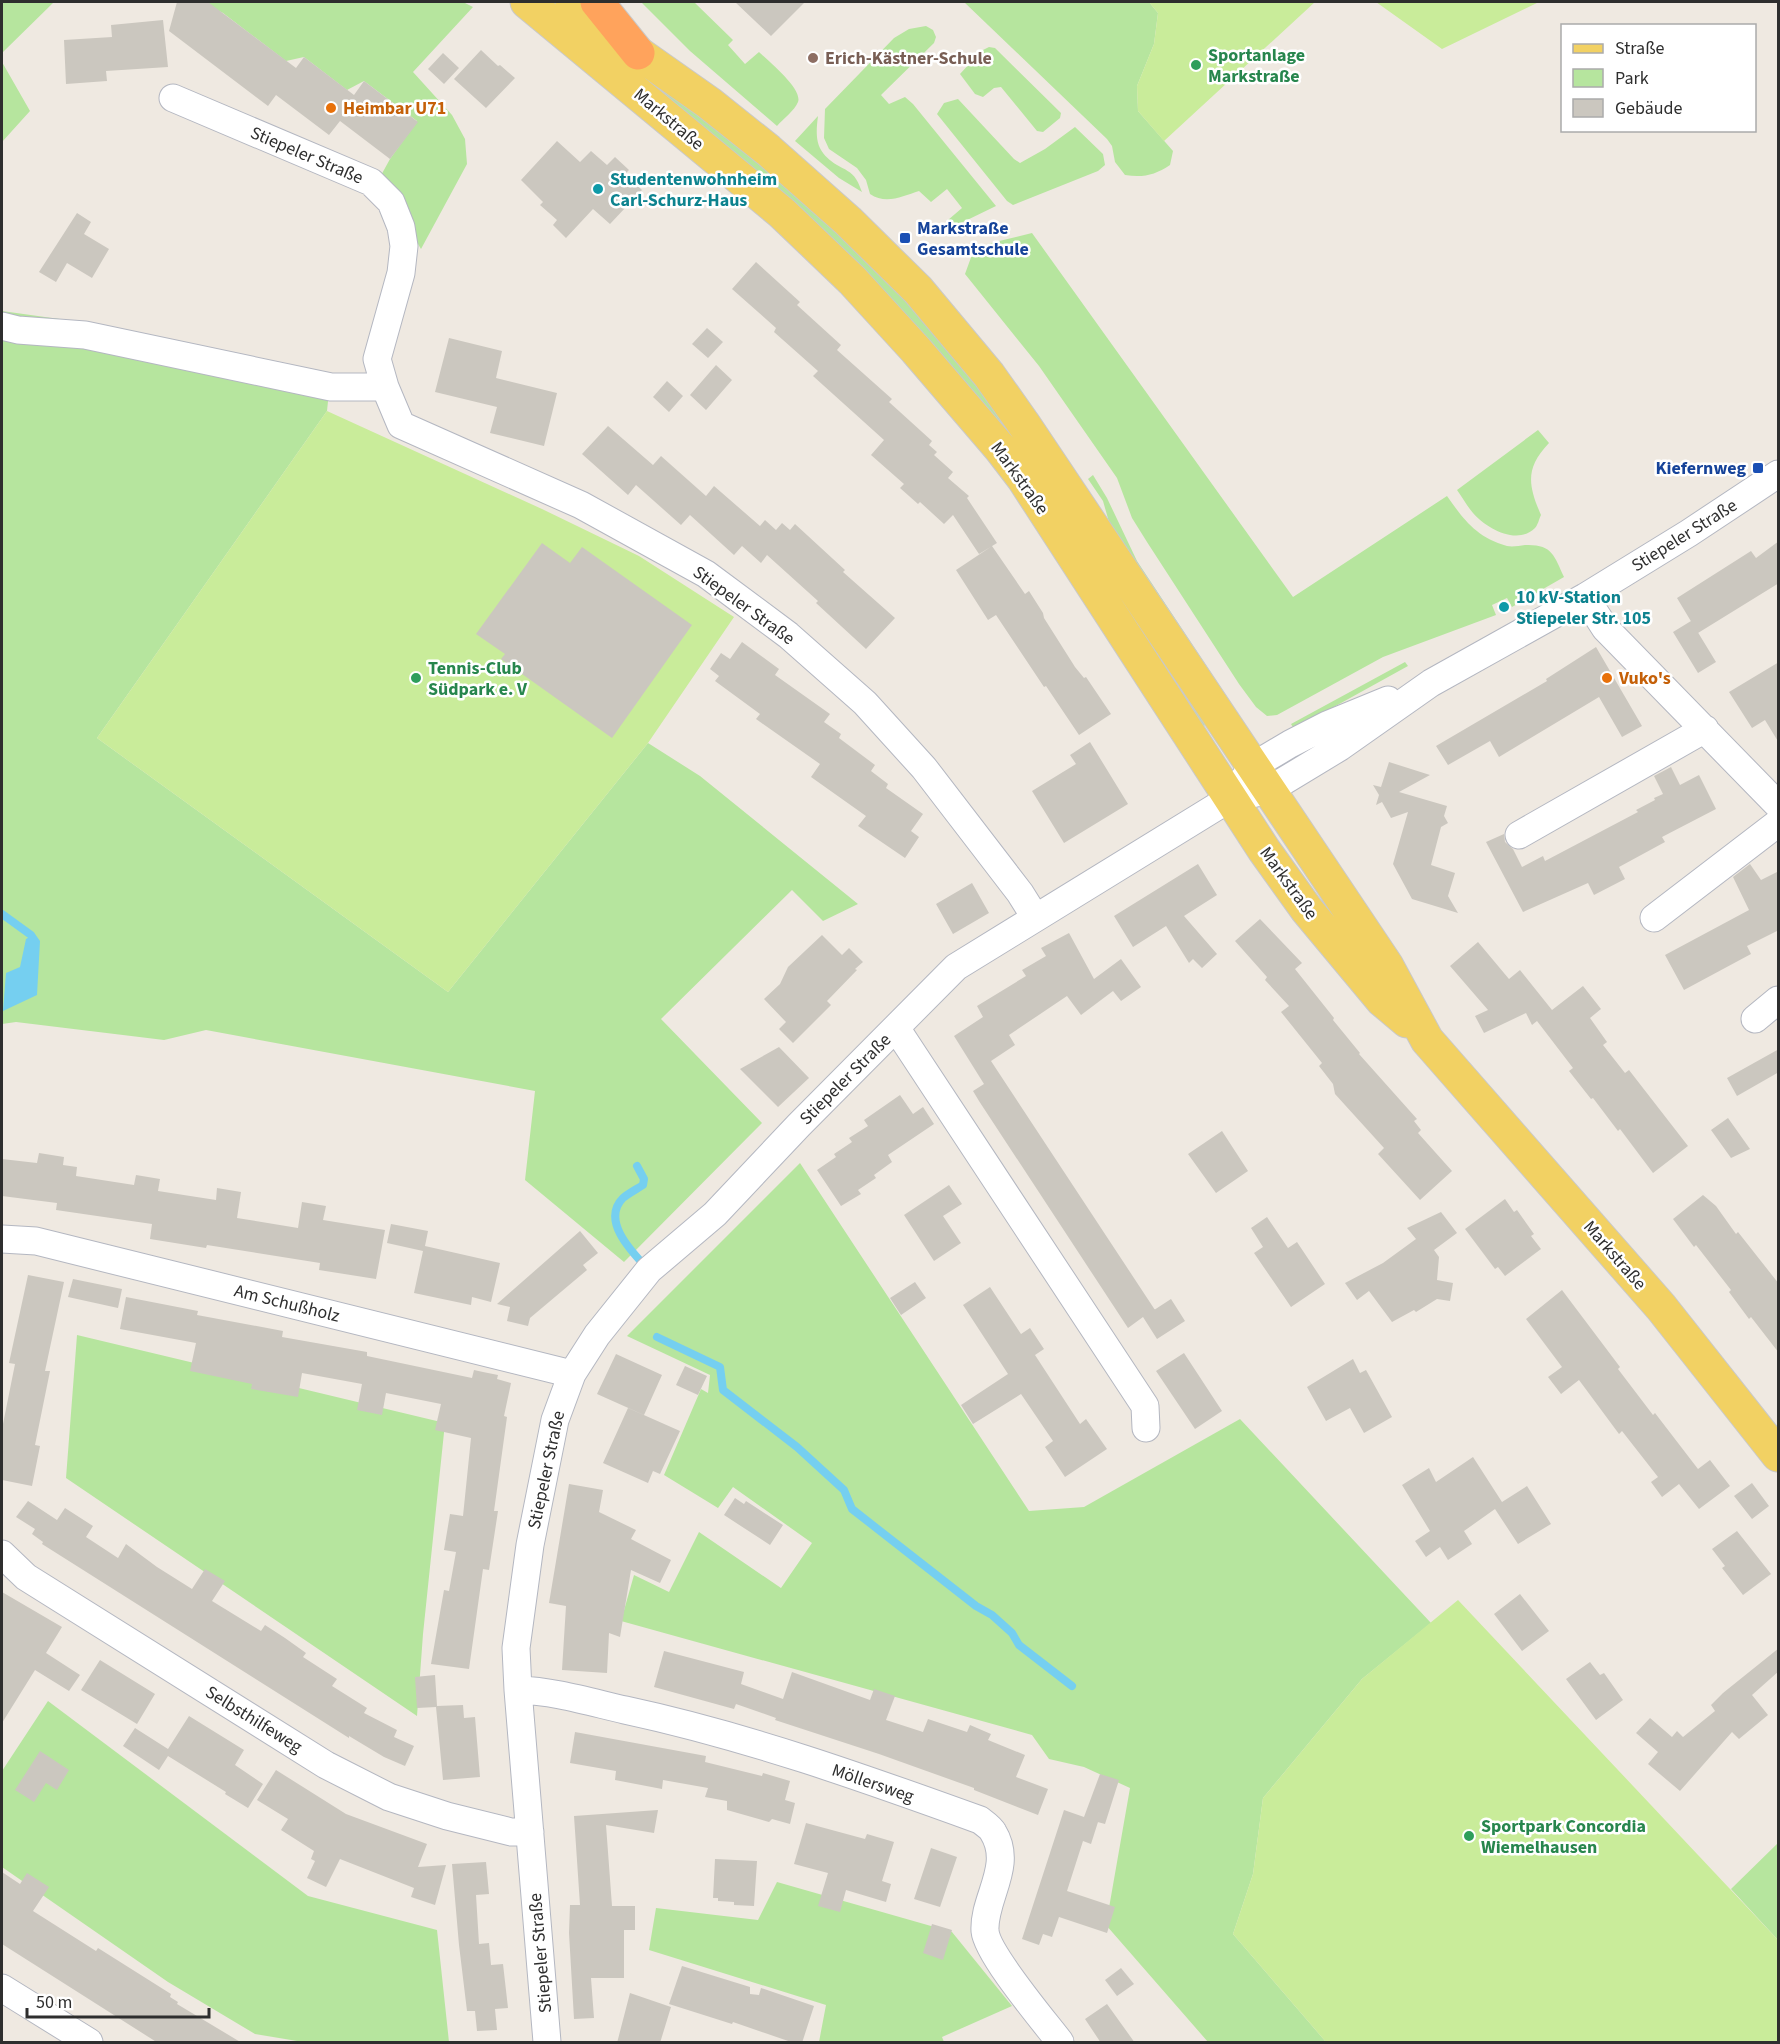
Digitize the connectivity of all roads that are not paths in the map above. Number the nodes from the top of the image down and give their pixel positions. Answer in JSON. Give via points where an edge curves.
{"nodes":[{"id":1,"x":527,"y":2,"type":"edge"},
{"id":2,"x":572,"y":2,"type":"edge"},
{"id":3,"x":597,"y":2,"type":"edge"},
{"id":4,"x":638,"y":53,"type":"junction"},
{"id":5,"x":173,"y":98,"type":"dead end"},
{"id":6,"x":2,"y":326,"type":"edge"},
{"id":7,"x":385,"y":387,"type":"junction"},
{"id":8,"x":1779,"y":474,"type":"edge"},
{"id":9,"x":1585,"y":597,"type":"junction"},
{"id":10,"x":1705,"y":729,"type":"junction"},
{"id":11,"x":1261,"y":778,"type":"junction"},
{"id":12,"x":1229,"y":799,"type":"junction"},
{"id":13,"x":1779,"y":805,"type":"edge"},
{"id":14,"x":1779,"y":823,"type":"edge"},
{"id":15,"x":1519,"y":836,"type":"dead end"},
{"id":16,"x":1035,"y":917,"type":"junction"},
{"id":17,"x":1654,"y":918,"type":"dead end"},
{"id":18,"x":1779,"y":1000,"type":"edge"},
{"id":19,"x":1755,"y":1019,"type":"dead end"},
{"id":20,"x":896,"y":1028,"type":"junction"},
{"id":21,"x":1422,"y":1034,"type":"junction"},
{"id":22,"x":2,"y":1239,"type":"edge"},
{"id":23,"x":572,"y":1374,"type":"junction"},
{"id":24,"x":1146,"y":1428,"type":"dead end"},
{"id":25,"x":1779,"y":1455,"type":"edge"},
{"id":26,"x":2,"y":1554,"type":"edge"},
{"id":27,"x":518,"y":1690,"type":"junction"},
{"id":28,"x":530,"y":1832,"type":"junction"},
{"id":29,"x":2,"y":1988,"type":"edge"},
{"id":30,"x":89,"y":2043,"type":"edge"},
{"id":31,"x":547,"y":2043,"type":"edge"},
{"id":32,"x":1060,"y":2043,"type":"edge"}],
"edges":[{"from":1,"to":12,"type":"main road","name":"Markstraße","via":[[782,213],[852,280],[916,351],[1023,478]]},
{"from":2,"to":4,"type":"main road","name":"Markstraße"},
{"from":3,"to":4,"type":"highway"},
{"from":4,"to":11,"type":"main road","name":"Markstraße","via":[[776,157],[918,290],[989,375],[1023,423]]},
{"from":5,"to":7,"type":"street","name":"Stiepeler Straße","via":[[371,182],[391,202],[404,246],[401,273],[377,359]]},
{"from":6,"to":7,"type":"street","via":[[85,335],[331,387]]},
{"from":7,"to":16,"type":"street","name":"Stiepeler Straße","via":[[401,425],[581,505],[706,574],[788,635],[866,704],[924,768]]},
{"from":8,"to":9,"type":"street","name":"Stiepeler Straße"},
{"from":9,"to":10,"type":"street","via":[[1605,628]]},
{"from":9,"to":11,"type":"street","name":"Stiepeler Straße","via":[[1431,683],[1340,747]]},
{"from":10,"to":13,"type":"street"},
{"from":10,"to":15,"type":"street"},
{"from":11,"to":12,"type":"street","name":"Stiepeler Straße"},
{"from":11,"to":21,"type":"main road","name":"Markstraße","via":[[1387,966]]},
{"from":12,"to":16,"type":"street","name":"Stiepeler Straße"},
{"from":12,"to":21,"type":"main road","name":"Markstraße","via":[[1314,919],[1382,1000]]},
{"from":14,"to":17,"type":"street"},
{"from":16,"to":20,"type":"street","name":"Stiepeler Straße","via":[[956,967]]},
{"from":18,"to":19,"type":"street"},
{"from":20,"to":23,"type":"street","name":"Stiepeler Straße","via":[[715,1214],[649,1270],[597,1335]]},
{"from":20,"to":24,"type":"street","name":"Stiepeler Straße","via":[[1145,1406]]},
{"from":21,"to":25,"type":"main road","name":"Markstraße","via":[[1661,1307]]},
{"from":22,"to":23,"type":"street","name":"Am Schußholz","via":[[36,1241]]},
{"from":23,"to":27,"type":"street","name":"Stiepeler Straße","via":[[553,1429],[530,1545],[516,1648]]},
{"from":26,"to":28,"type":"street","name":"Selbsthilfeweg","via":[[26,1576],[326,1765],[389,1797],[511,1832]]},
{"from":27,"to":28,"type":"street","name":"Stiepeler Straße"},
{"from":27,"to":32,"type":"street","name":"Möllersweg","via":[[646,1714],[755,1743],[980,1820],[993,1832],[1000,1855],[985,1933],[993,1953]]},
{"from":28,"to":31,"type":"street","name":"Stiepeler Straße"},
{"from":29,"to":30,"type":"street"}]}
